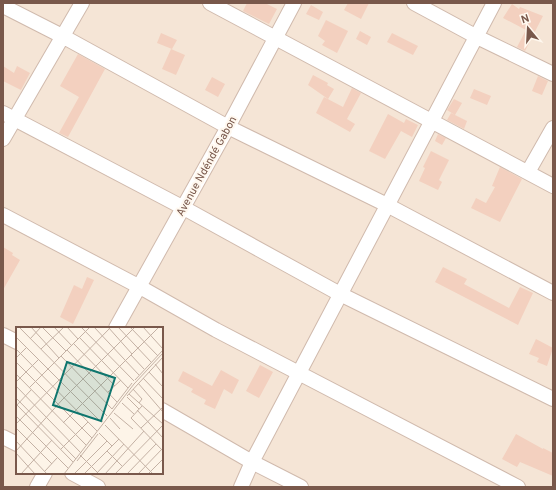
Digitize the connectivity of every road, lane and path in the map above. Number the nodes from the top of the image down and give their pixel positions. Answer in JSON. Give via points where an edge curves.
{"nodes":[{"id":1,"x":82,"y":3,"type":"edge"},
{"id":2,"x":210,"y":3,"type":"edge"},
{"id":3,"x":294,"y":3,"type":"edge"},
{"id":4,"x":414,"y":3,"type":"edge"},
{"id":5,"x":494,"y":3,"type":"edge"},
{"id":6,"x":3,"y":6,"type":"edge"},
{"id":7,"x":64,"y":37,"type":"junction"},
{"id":8,"x":276,"y":37,"type":"junction"},
{"id":9,"x":477,"y":37,"type":"junction"},
{"id":10,"x":553,"y":74,"type":"edge"},
{"id":11,"x":9,"y":116,"type":"edge"},
{"id":12,"x":432,"y":120,"type":"junction"},
{"id":13,"x":228,"y":127,"type":"junction"},
{"id":14,"x":553,"y":128,"type":"edge"},
{"id":15,"x":3,"y":139,"type":"edge"},
{"id":16,"x":528,"y":172,"type":"junction"},
{"id":17,"x":553,"y":186,"type":"edge"},
{"id":18,"x":386,"y":205,"type":"junction"},
{"id":19,"x":182,"y":207,"type":"junction"},
{"id":20,"x":3,"y":215,"type":"edge"},
{"id":21,"x":140,"y":287,"type":"junction"},
{"id":22,"x":553,"y":293,"type":"edge"},
{"id":23,"x":340,"y":294,"type":"junction"},
{"id":24,"x":117,"y":327,"type":"edge"},
{"id":25,"x":3,"y":336,"type":"edge"},
{"id":26,"x":16,"y":342,"type":"edge"},
{"id":27,"x":299,"y":372,"type":"junction"},
{"id":28,"x":553,"y":399,"type":"edge"},
{"id":29,"x":163,"y":411,"type":"edge"},
{"id":30,"x":3,"y":437,"type":"edge"},
{"id":31,"x":16,"y":444,"type":"edge"},
{"id":32,"x":252,"y":462,"type":"junction"},
{"id":33,"x":44,"y":474,"type":"edge"},
{"id":34,"x":74,"y":474,"type":"edge"},
{"id":35,"x":38,"y":487,"type":"edge"},
{"id":36,"x":98,"y":487,"type":"edge"},
{"id":37,"x":241,"y":487,"type":"edge"},
{"id":38,"x":301,"y":487,"type":"edge"},
{"id":39,"x":518,"y":487,"type":"edge"}],
"edges":[{"from":1,"to":7,"type":"street"},
{"from":2,"to":8,"type":"street"},
{"from":3,"to":8,"type":"street","name":"Avenue Ndéndé Gabon"},
{"from":4,"to":9,"type":"street"},
{"from":5,"to":9,"type":"street"},
{"from":6,"to":7,"type":"street"},
{"from":7,"to":11,"type":"street"},
{"from":7,"to":13,"type":"street"},
{"from":8,"to":12,"type":"street"},
{"from":8,"to":13,"type":"street","name":"Avenue Ndéndé Gabon"},
{"from":9,"to":10,"type":"street"},
{"from":9,"to":12,"type":"street"},
{"from":11,"to":15,"type":"street"},
{"from":11,"to":19,"type":"street"},
{"from":12,"to":16,"type":"street"},
{"from":12,"to":18,"type":"street"},
{"from":13,"to":18,"type":"street"},
{"from":13,"to":19,"type":"street","name":"Avenue Ndéndé Gabon"},
{"from":14,"to":16,"type":"street"},
{"from":16,"to":17,"type":"street"},
{"from":18,"to":22,"type":"street"},
{"from":18,"to":23,"type":"street"},
{"from":19,"to":21,"type":"street","name":"Avenue Ndéndé Gabon"},
{"from":19,"to":23,"type":"street"},
{"from":20,"to":21,"type":"street"},
{"from":21,"to":24,"type":"street","name":"Avenue Ndéndé Gabon"},
{"from":21,"to":27,"type":"street","via":[[216,330]]},
{"from":23,"to":27,"type":"street"},
{"from":23,"to":28,"type":"street"},
{"from":25,"to":26,"type":"street"},
{"from":27,"to":32,"type":"street"},
{"from":27,"to":39,"type":"street"},
{"from":29,"to":32,"type":"street"},
{"from":30,"to":31,"type":"street"},
{"from":32,"to":37,"type":"street"},
{"from":32,"to":38,"type":"street"},
{"from":33,"to":35,"type":"street"},
{"from":34,"to":36,"type":"street"}]}
